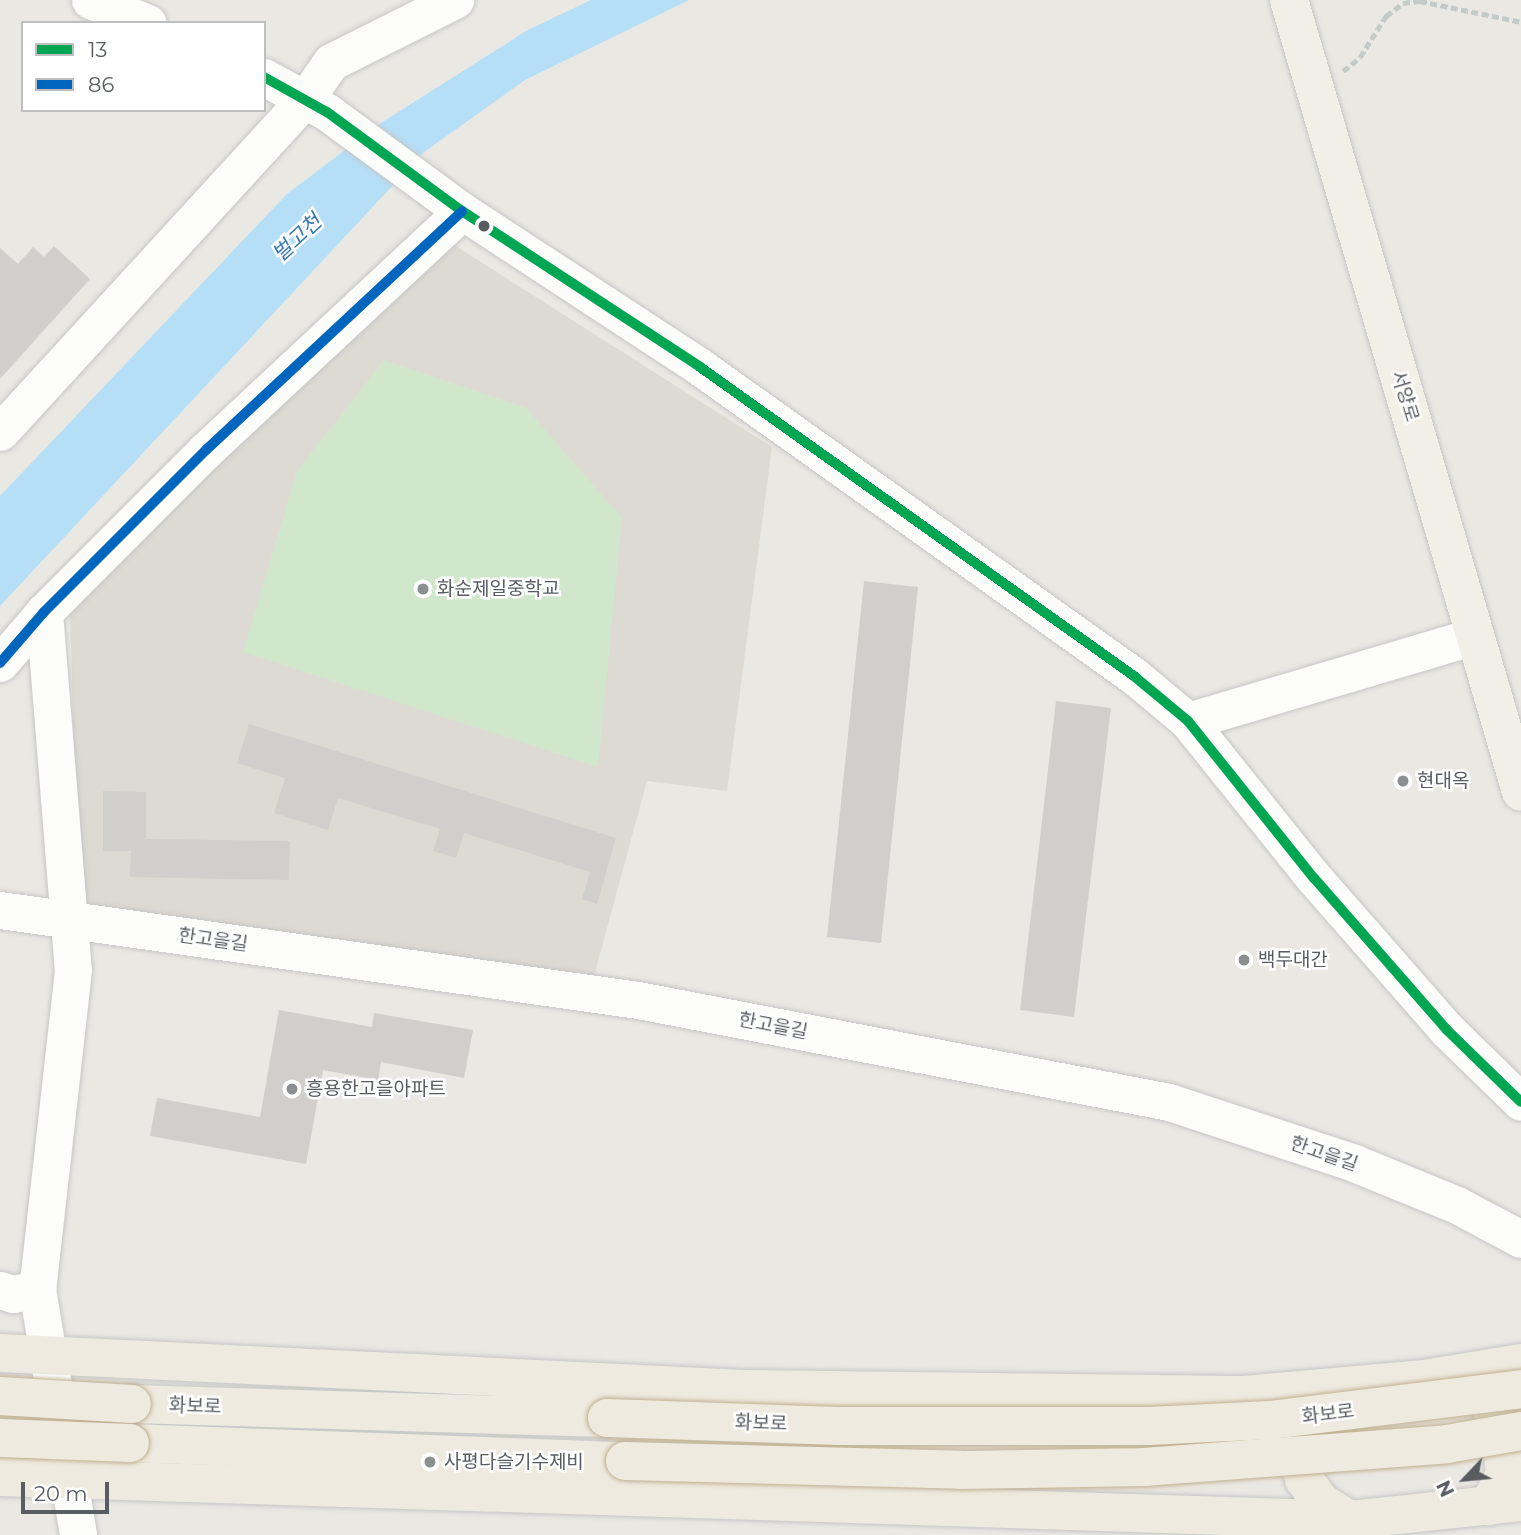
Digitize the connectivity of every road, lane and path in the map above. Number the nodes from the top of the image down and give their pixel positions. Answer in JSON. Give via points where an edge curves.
{"nodes":[{"id":1,"x":90,"y":0,"type":"edge"},
{"id":2,"x":455,"y":0,"type":"edge"},
{"id":3,"x":1289,"y":0,"type":"edge"},
{"id":4,"x":143,"y":21,"type":"edge"},
{"id":5,"x":1521,"y":22,"type":"edge"},
{"id":6,"x":266,"y":78,"type":"edge"},
{"id":7,"x":1315,"y":90,"type":"junction"},
{"id":8,"x":317,"y":105,"type":"junction"},
{"id":9,"x":451,"y":203,"type":"junction"},
{"id":10,"x":0,"y":432,"type":"edge"},
{"id":11,"x":44,"y":612,"type":"junction"},
{"id":12,"x":1475,"y":636,"type":"junction"},
{"id":13,"x":0,"y":663,"type":"edge"},
{"id":14,"x":1188,"y":721,"type":"junction"},
{"id":15,"x":1521,"y":792,"type":"edge"},
{"id":16,"x":0,"y":910,"type":"edge"},
{"id":17,"x":65,"y":920,"type":"junction"},
{"id":18,"x":1521,"y":1102,"type":"edge"},
{"id":19,"x":1521,"y":1239,"type":"edge"},
{"id":20,"x":37,"y":1289,"type":"junction"},
{"id":21,"x":0,"y":1290,"type":"edge"},
{"id":22,"x":1521,"y":1342,"type":"edge"},
{"id":23,"x":0,"y":1353,"type":"edge"},
{"id":24,"x":45,"y":1354,"type":"junction"},
{"id":25,"x":1521,"y":1363,"type":"edge"},
{"id":26,"x":1482,"y":1371,"type":"junction"},
{"id":27,"x":1424,"y":1379,"type":"junction"},
{"id":28,"x":1316,"y":1389,"type":"junction"},
{"id":29,"x":1521,"y":1389,"type":"edge"},
{"id":30,"x":0,"y":1396,"type":"edge"},
{"id":31,"x":1521,"y":1431,"type":"edge"},
{"id":32,"x":0,"y":1438,"type":"edge"},
{"id":33,"x":0,"y":1478,"type":"edge"},
{"id":34,"x":72,"y":1479,"type":"junction"},
{"id":35,"x":1505,"y":1504,"type":"edge"},
{"id":36,"x":1350,"y":1520,"type":"junction"},
{"id":37,"x":83,"y":1534,"type":"edge"}],
"edges":[{"from":1,"to":4,"type":"street"},
{"from":2,"to":8,"type":"street","via":[[331,62]]},
{"from":3,"to":7,"type":"main road","name":"서양로"},
{"from":5,"to":7,"type":"path","via":[[1420,1],[1403,3],[1386,16],[1360,57]]},
{"from":6,"to":8,"type":"street"},
{"from":7,"to":12,"type":"main road","name":"서양로"},
{"from":8,"to":9,"type":"street"},
{"from":8,"to":10,"type":"street"},
{"from":9,"to":11,"type":"street"},
{"from":9,"to":14,"type":"street","via":[[700,367],[964,552]]},
{"from":11,"to":13,"type":"street"},
{"from":11,"to":17,"type":"street"},
{"from":12,"to":14,"type":"street"},
{"from":12,"to":15,"type":"main road","name":"서양로"},
{"from":14,"to":18,"type":"street","via":[[1314,878],[1447,1030]]},
{"from":16,"to":17,"type":"street","name":"한고을길"},
{"from":17,"to":19,"type":"street","name":"한고을길","via":[[638,1000],[1169,1102],[1354,1163],[1457,1205]]},
{"from":17,"to":20,"type":"street","via":[[73,970]]},
{"from":20,"to":21,"type":"street","via":[[13,1294]]},
{"from":20,"to":24,"type":"street"},
{"from":22,"to":26,"type":"highway"},
{"from":23,"to":24,"type":"highway"},
{"from":24,"to":28,"type":"highway","via":[[744,1389],[1244,1395]]},
{"from":24,"to":34,"type":"street"},
{"from":25,"to":26,"type":"highway"},
{"from":26,"to":27,"type":"highway"},
{"from":27,"to":28,"type":"highway"},
{"from":27,"to":35,"type":"highway","via":[[1461,1383],[1487,1401],[1500,1428]]},
{"from":28,"to":36,"type":"highway","via":[[1297,1434],[1299,1465],[1321,1502]]},
{"from":29,"to":30,"type":"highway","name":"화보로","bridge":true,"via":[[1270,1420],[1149,1426],[838,1426]]},
{"from":31,"to":32,"type":"highway","name":"화보로","bridge":true,"via":[[1447,1444],[1144,1467],[961,1470]]},
{"from":33,"to":34,"type":"highway"},
{"from":34,"to":36,"type":"highway"},
{"from":34,"to":37,"type":"street"},
{"from":35,"to":36,"type":"highway"}]}
